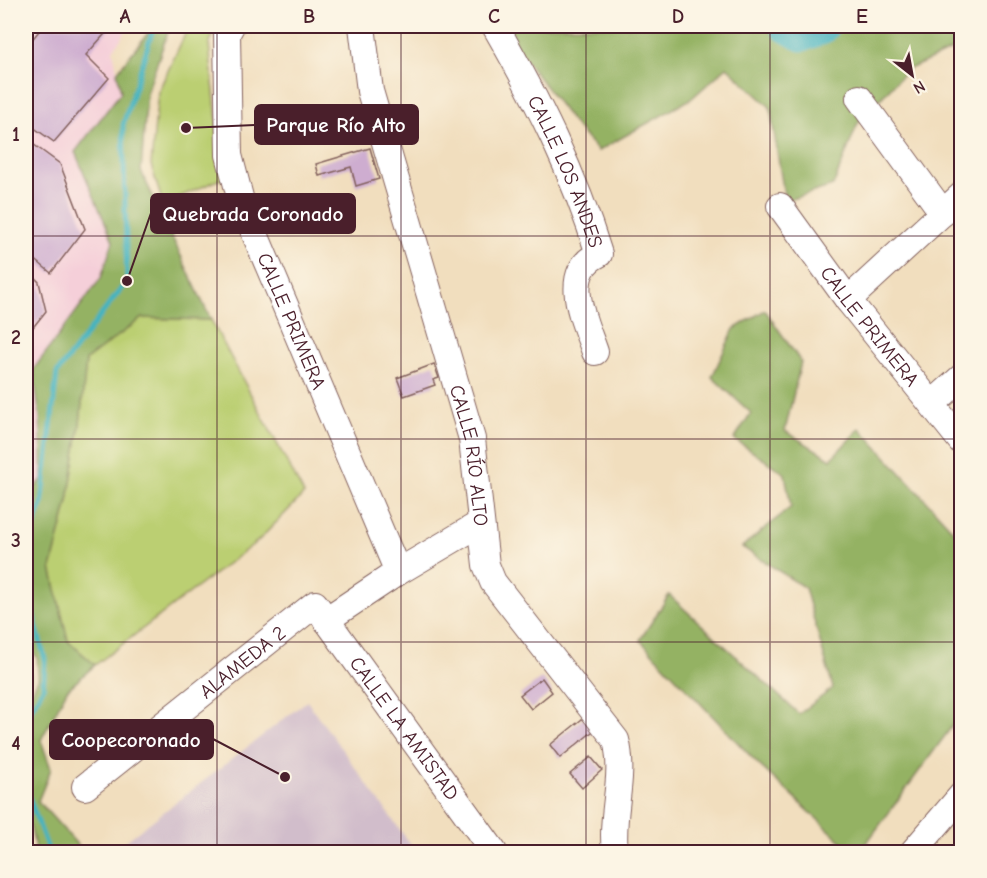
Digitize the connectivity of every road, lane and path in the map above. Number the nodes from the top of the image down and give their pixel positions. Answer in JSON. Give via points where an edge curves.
{"nodes":[{"id":1,"x":231,"y":26,"type":"edge"},
{"id":2,"x":362,"y":26,"type":"edge"},
{"id":3,"x":495,"y":26,"type":"edge"},
{"id":4,"x":859,"y":98,"type":"dead end"},
{"id":5,"x":962,"y":195,"type":"edge"},
{"id":6,"x":780,"y":206,"type":"dead end"},
{"id":7,"x":943,"y":213,"type":"junction"},
{"id":8,"x":848,"y":300,"type":"junction"},
{"id":9,"x":595,"y":352,"type":"dead end"},
{"id":10,"x":962,"y":376,"type":"edge"},
{"id":11,"x":932,"y":404,"type":"junction"},
{"id":12,"x":962,"y":442,"type":"edge"},
{"id":13,"x":481,"y":523,"type":"junction"},
{"id":14,"x":398,"y":572,"type":"junction"},
{"id":15,"x":321,"y":612,"type":"junction"},
{"id":16,"x":85,"y":787,"type":"dead end"},
{"id":17,"x":962,"y":795,"type":"edge"},
{"id":18,"x":494,"y":852,"type":"edge"},
{"id":19,"x":615,"y":852,"type":"edge"},
{"id":20,"x":913,"y":852,"type":"edge"}],
"edges":[{"from":1,"to":14,"type":"street","name":"CALLE PRIMERA","via":[[227,33],[229,155],[241,201]]},
{"from":2,"to":13,"type":"street","name":"CALLE RÍO ALTO","via":[[370,92],[472,439]]},
{"from":3,"to":9,"type":"street","name":"CALLE LOS ANDES","via":[[535,95],[606,253],[590,259],[581,269],[577,285],[578,301]]},
{"from":4,"to":7,"type":"street"},
{"from":5,"to":7,"type":"street"},
{"from":6,"to":8,"type":"street","name":"CALLE PRIMERA"},
{"from":7,"to":8,"type":"street"},
{"from":8,"to":11,"type":"street","name":"CALLE PRIMERA"},
{"from":10,"to":11,"type":"street"},
{"from":11,"to":12,"type":"street","name":"CALLE PRIMERA"},
{"from":13,"to":14,"type":"street","name":"ALAMEDA 2"},
{"from":13,"to":19,"type":"street","name":"CALLE RÍO ALTO","via":[[483,551],[493,582],[616,740],[620,772],[614,808]]},
{"from":14,"to":15,"type":"street","name":"ALAMEDA 2"},
{"from":15,"to":16,"type":"street","name":"ALAMEDA 2"},
{"from":15,"to":18,"type":"street","name":"CALLE LA AMISTAD"},
{"from":17,"to":20,"type":"street"}]}
